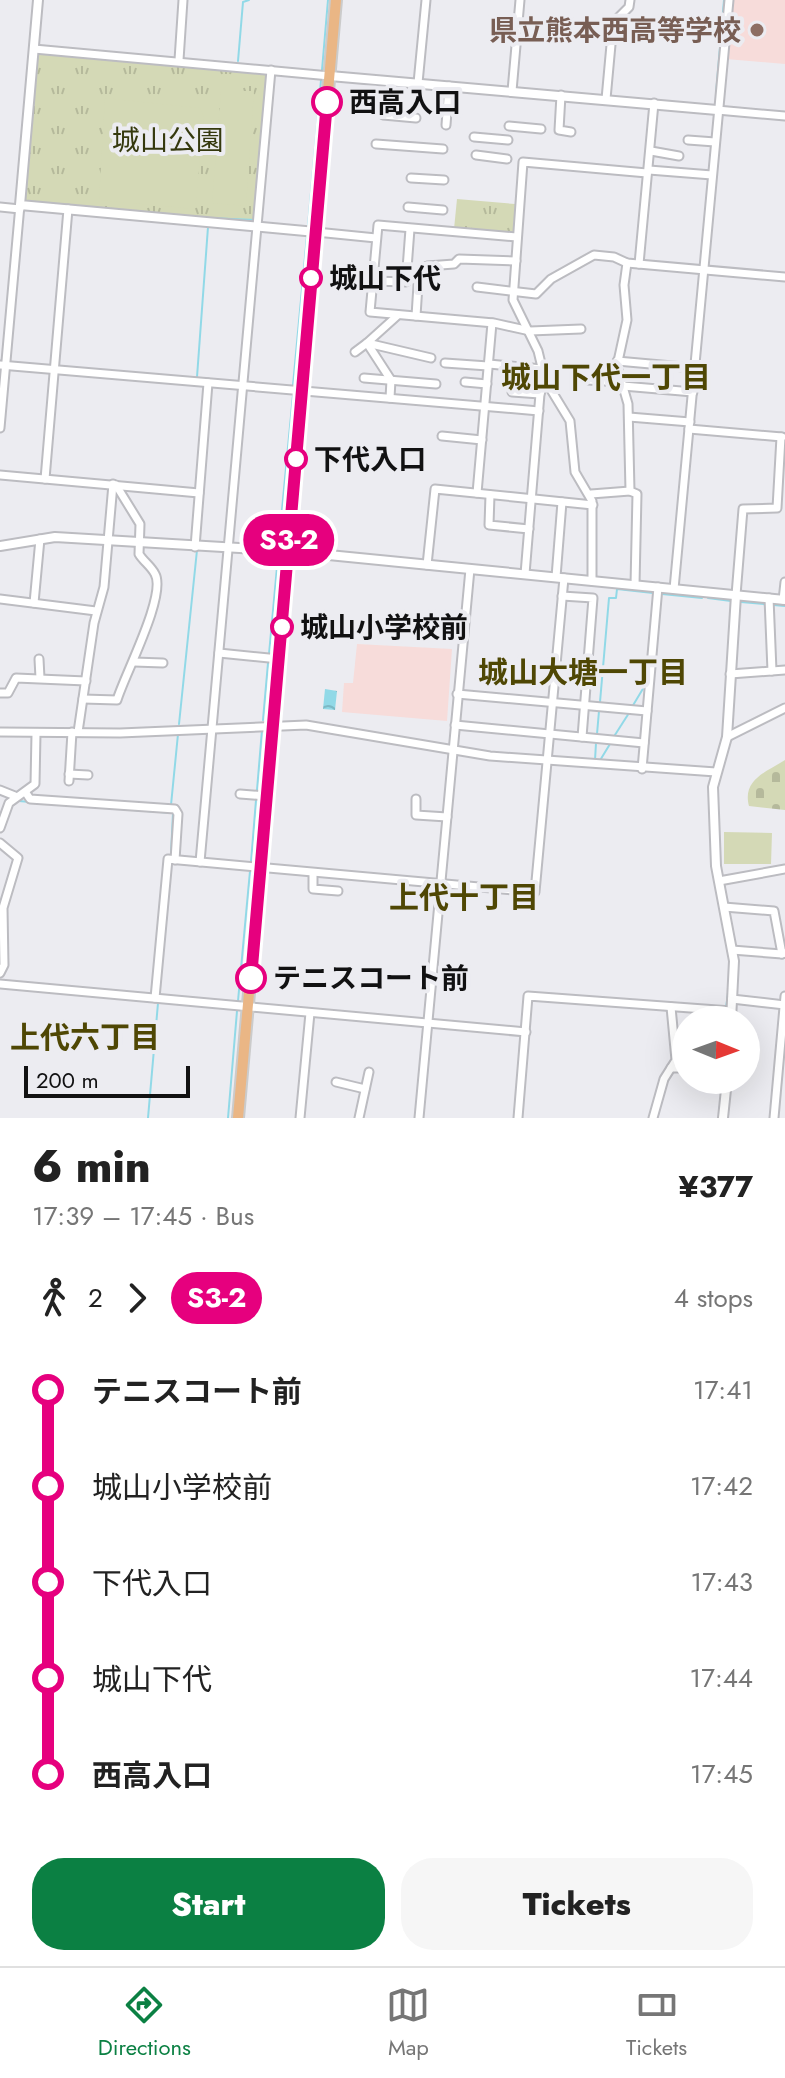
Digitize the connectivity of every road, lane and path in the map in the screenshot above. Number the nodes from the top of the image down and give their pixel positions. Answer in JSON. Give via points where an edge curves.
{"nodes":[{"id":1,"x":38,"y":0,"type":"edge"},
{"id":2,"x":183,"y":0,"type":"edge"},
{"id":3,"x":336,"y":0,"type":"edge"},
{"id":4,"x":426,"y":0,"type":"edge"},
{"id":5,"x":520,"y":0,"type":"edge"},
{"id":6,"x":630,"y":0,"type":"edge"},
{"id":7,"x":729,"y":0,"type":"edge"},
{"id":8,"x":34,"y":49,"type":"junction"},
{"id":9,"x":179,"y":60,"type":"junction"},
{"id":10,"x":271,"y":70,"type":"junction"},
{"id":11,"x":330,"y":76,"type":"junction"},
{"id":12,"x":418,"y":83,"type":"junction"},
{"id":13,"x":449,"y":86,"type":"junction"},
{"id":14,"x":512,"y":91,"type":"junction"},
{"id":15,"x":561,"y":95,"type":"junction"},
{"id":16,"x":606,"y":99,"type":"junction"},
{"id":17,"x":654,"y":103,"type":"junction"},
{"id":18,"x":717,"y":110,"type":"junction"},
{"id":19,"x":383,"y":115,"type":"dead end"},
{"id":20,"x":785,"y":116,"type":"edge"},
{"id":21,"x":416,"y":118,"type":"dead end"},
{"id":22,"x":446,"y":125,"type":"dead end"},
{"id":23,"x":509,"y":126,"type":"dead end"},
{"id":24,"x":541,"y":129,"type":"dead end"},
{"id":25,"x":571,"y":132,"type":"dead end"},
{"id":26,"x":474,"y":137,"type":"dead end"},
{"id":27,"x":508,"y":140,"type":"dead end"},
{"id":28,"x":688,"y":140,"type":"dead end"},
{"id":29,"x":715,"y":142,"type":"junction"},
{"id":30,"x":376,"y":144,"type":"dead end"},
{"id":31,"x":443,"y":149,"type":"dead end"},
{"id":32,"x":651,"y":151,"type":"junction"},
{"id":33,"x":476,"y":155,"type":"dead end"},
{"id":34,"x":679,"y":156,"type":"dead end"},
{"id":35,"x":507,"y":159,"type":"dead end"},
{"id":36,"x":648,"y":172,"type":"junction"},
{"id":37,"x":712,"y":175,"type":"junction"},
{"id":38,"x":411,"y":178,"type":"dead end"},
{"id":39,"x":444,"y":180,"type":"dead end"},
{"id":40,"x":0,"y":207,"type":"edge"},
{"id":41,"x":20,"y":207,"type":"junction"},
{"id":42,"x":408,"y":207,"type":"dead end"},
{"id":43,"x":68,"y":209,"type":"junction"},
{"id":44,"x":443,"y":210,"type":"dead end"},
{"id":45,"x":257,"y":226,"type":"junction"},
{"id":46,"x":410,"y":229,"type":"junction"},
{"id":47,"x":316,"y":232,"type":"junction"},
{"id":48,"x":517,"y":237,"type":"junction"},
{"id":49,"x":376,"y":238,"type":"junction"},
{"id":50,"x":516,"y":261,"type":"junction"},
{"id":51,"x":627,"y":263,"type":"junction"},
{"id":52,"x":639,"y":264,"type":"junction"},
{"id":53,"x":703,"y":270,"type":"junction"},
{"id":54,"x":785,"y":277,"type":"edge"},
{"id":55,"x":373,"y":281,"type":"junction"},
{"id":56,"x":477,"y":287,"type":"dead end"},
{"id":57,"x":514,"y":292,"type":"junction"},
{"id":58,"x":398,"y":315,"type":"junction"},
{"id":59,"x":416,"y":316,"type":"junction"},
{"id":60,"x":492,"y":323,"type":"junction"},
{"id":61,"x":581,"y":329,"type":"dead end"},
{"id":62,"x":526,"y":330,"type":"junction"},
{"id":63,"x":367,"y":343,"type":"junction"},
{"id":64,"x":355,"y":352,"type":"dead end"},
{"id":65,"x":431,"y":358,"type":"dead end"},
{"id":66,"x":617,"y":361,"type":"junction"},
{"id":67,"x":445,"y":363,"type":"dead end"},
{"id":68,"x":3,"y":365,"type":"edge"},
{"id":69,"x":488,"y":365,"type":"junction"},
{"id":70,"x":695,"y":368,"type":"junction"},
{"id":71,"x":542,"y":369,"type":"junction"},
{"id":72,"x":54,"y":370,"type":"junction"},
{"id":73,"x":364,"y":378,"type":"dead end"},
{"id":74,"x":391,"y":380,"type":"junction"},
{"id":75,"x":545,"y":380,"type":"junction"},
{"id":76,"x":587,"y":380,"type":"dead end"},
{"id":77,"x":465,"y":382,"type":"dead end"},
{"id":78,"x":208,"y":383,"type":"junction"},
{"id":79,"x":436,"y":384,"type":"dead end"},
{"id":80,"x":487,"y":384,"type":"junction"},
{"id":81,"x":622,"y":384,"type":"junction"},
{"id":82,"x":243,"y":386,"type":"junction"},
{"id":83,"x":301,"y":391,"type":"junction"},
{"id":84,"x":512,"y":392,"type":"dead end"},
{"id":85,"x":693,"y":392,"type":"junction"},
{"id":86,"x":540,"y":394,"type":"junction"},
{"id":87,"x":390,"y":398,"type":"junction"},
{"id":88,"x":484,"y":407,"type":"junction"},
{"id":89,"x":539,"y":411,"type":"junction"},
{"id":90,"x":629,"y":417,"type":"junction"},
{"id":91,"x":689,"y":426,"type":"junction"},
{"id":92,"x":0,"y":428,"type":"edge"},
{"id":93,"x":442,"y":436,"type":"dead end"},
{"id":94,"x":783,"y":437,"type":"edge"},
{"id":95,"x":482,"y":440,"type":"junction"},
{"id":96,"x":0,"y":475,"type":"edge"},
{"id":97,"x":45,"y":479,"type":"junction"},
{"id":98,"x":448,"y":479,"type":"dead end"},
{"id":99,"x":782,"y":480,"type":"edge"},
{"id":100,"x":115,"y":484,"type":"junction"},
{"id":101,"x":447,"y":491,"type":"junction"},
{"id":102,"x":630,"y":491,"type":"junction"},
{"id":103,"x":199,"y":493,"type":"junction"},
{"id":104,"x":477,"y":493,"type":"junction"},
{"id":105,"x":591,"y":494,"type":"junction"},
{"id":106,"x":490,"y":495,"type":"junction"},
{"id":107,"x":531,"y":499,"type":"junction"},
{"id":108,"x":562,"y":502,"type":"junction"},
{"id":109,"x":593,"y":505,"type":"junction"},
{"id":110,"x":529,"y":529,"type":"junction"},
{"id":111,"x":40,"y":539,"type":"junction"},
{"id":112,"x":107,"y":540,"type":"junction"},
{"id":113,"x":140,"y":543,"type":"junction"},
{"id":114,"x":0,"y":546,"type":"edge"},
{"id":115,"x":195,"y":547,"type":"junction"},
{"id":116,"x":227,"y":550,"type":"junction"},
{"id":117,"x":288,"y":551,"type":"junction"},
{"id":118,"x":427,"y":565,"type":"junction"},
{"id":119,"x":470,"y":569,"type":"junction"},
{"id":120,"x":525,"y":574,"type":"junction"},
{"id":121,"x":560,"y":577,"type":"junction"},
{"id":122,"x":592,"y":581,"type":"junction"},
{"id":123,"x":785,"y":582,"type":"edge"},
{"id":124,"x":635,"y":585,"type":"junction"},
{"id":125,"x":658,"y":587,"type":"junction"},
{"id":126,"x":674,"y":589,"type":"junction"},
{"id":127,"x":736,"y":595,"type":"junction"},
{"id":128,"x":562,"y":596,"type":"junction"},
{"id":129,"x":0,"y":599,"type":"edge"},
{"id":130,"x":784,"y":600,"type":"edge"},
{"id":131,"x":769,"y":602,"type":"junction"},
{"id":132,"x":34,"y":603,"type":"junction"},
{"id":133,"x":96,"y":611,"type":"junction"},
{"id":134,"x":219,"y":653,"type":"junction"},
{"id":135,"x":39,"y":659,"type":"dead end"},
{"id":136,"x":279,"y":659,"type":"junction"},
{"id":137,"x":134,"y":662,"type":"junction"},
{"id":138,"x":163,"y":663,"type":"dead end"},
{"id":139,"x":785,"y":670,"type":"edge"},
{"id":140,"x":772,"y":671,"type":"junction"},
{"id":141,"x":730,"y":674,"type":"junction"},
{"id":142,"x":40,"y":678,"type":"junction"},
{"id":143,"x":86,"y":681,"type":"junction"},
{"id":144,"x":0,"y":693,"type":"edge"},
{"id":145,"x":457,"y":694,"type":"junction"},
{"id":146,"x":83,"y":699,"type":"junction"},
{"id":147,"x":553,"y":702,"type":"junction"},
{"id":148,"x":583,"y":705,"type":"junction"},
{"id":149,"x":785,"y":708,"type":"edge"},
{"id":150,"x":647,"y":711,"type":"junction"},
{"id":151,"x":272,"y":725,"type":"junction"},
{"id":152,"x":455,"y":725,"type":"junction"},
{"id":153,"x":211,"y":729,"type":"junction"},
{"id":154,"x":0,"y":732,"type":"edge"},
{"id":155,"x":75,"y":732,"type":"junction"},
{"id":156,"x":36,"y":734,"type":"junction"},
{"id":157,"x":550,"y":734,"type":"junction"},
{"id":158,"x":582,"y":737,"type":"junction"},
{"id":159,"x":727,"y":737,"type":"junction"},
{"id":160,"x":644,"y":743,"type":"junction"},
{"id":161,"x":454,"y":749,"type":"junction"},
{"id":162,"x":547,"y":761,"type":"junction"},
{"id":163,"x":642,"y":769,"type":"junction"},
{"id":164,"x":716,"y":772,"type":"junction"},
{"id":165,"x":88,"y":775,"type":"dead end"},
{"id":166,"x":0,"y":790,"type":"edge"},
{"id":167,"x":26,"y":793,"type":"junction"},
{"id":168,"x":240,"y":794,"type":"dead end"},
{"id":169,"x":15,"y":796,"type":"junction"},
{"id":170,"x":266,"y":796,"type":"junction"},
{"id":171,"x":416,"y":799,"type":"dead end"},
{"id":172,"x":447,"y":817,"type":"junction"},
{"id":173,"x":0,"y":825,"type":"edge"},
{"id":174,"x":0,"y":843,"type":"edge"},
{"id":175,"x":175,"y":860,"type":"junction"},
{"id":176,"x":200,"y":862,"type":"junction"},
{"id":177,"x":259,"y":868,"type":"junction"},
{"id":178,"x":785,"y":869,"type":"edge"},
{"id":179,"x":313,"y":874,"type":"junction"},
{"id":180,"x":719,"y":881,"type":"junction"},
{"id":181,"x":440,"y":884,"type":"junction"},
{"id":182,"x":338,"y":891,"type":"dead end"},
{"id":183,"x":724,"y":907,"type":"junction"},
{"id":184,"x":732,"y":950,"type":"junction"},
{"id":185,"x":783,"y":954,"type":"edge"},
{"id":186,"x":1,"y":967,"type":"edge"},
{"id":187,"x":0,"y":984,"type":"edge"},
{"id":188,"x":785,"y":996,"type":"edge"},
{"id":189,"x":155,"y":998,"type":"junction"},
{"id":190,"x":732,"y":999,"type":"junction"},
{"id":191,"x":785,"y":1005,"type":"edge"},
{"id":192,"x":732,"y":1006,"type":"edge"},
{"id":193,"x":248,"y":1007,"type":"junction"},
{"id":194,"x":671,"y":1007,"type":"joint"},
{"id":195,"x":310,"y":1013,"type":"junction"},
{"id":196,"x":428,"y":1023,"type":"junction"},
{"id":197,"x":526,"y":1032,"type":"junction"},
{"id":198,"x":671,"y":1068,"type":"joint"},
{"id":199,"x":369,"y":1072,"type":"dead end"},
{"id":200,"x":336,"y":1082,"type":"dead end"},
{"id":201,"x":365,"y":1089,"type":"junction"},
{"id":202,"x":726,"y":1094,"type":"edge"},
{"id":203,"x":238,"y":1118,"type":"edge"},
{"id":204,"x":300,"y":1118,"type":"edge"},
{"id":205,"x":359,"y":1118,"type":"edge"},
{"id":206,"x":419,"y":1118,"type":"edge"},
{"id":207,"x":518,"y":1118,"type":"edge"},
{"id":208,"x":653,"y":1118,"type":"edge"},
{"id":209,"x":723,"y":1118,"type":"edge"},
{"id":210,"x":774,"y":1118,"type":"edge"}],
"edges":[{"from":1,"to":8,"type":"street"},
{"from":2,"to":9,"type":"street"},
{"from":3,"to":11,"type":"main road"},
{"from":4,"to":12,"type":"street"},
{"from":5,"to":14,"type":"street"},
{"from":6,"to":16,"type":"street","via":[[613,23]]},
{"from":7,"to":18,"type":"street"},
{"from":8,"to":9,"type":"street"},
{"from":8,"to":41,"type":"street"},
{"from":9,"to":10,"type":"street"},
{"from":10,"to":11,"type":"street"},
{"from":10,"to":45,"type":"street"},
{"from":11,"to":12,"type":"street"},
{"from":11,"to":47,"type":"main road"},
{"from":12,"to":13,"type":"street"},
{"from":13,"to":14,"type":"street"},
{"from":13,"to":22,"type":"street"},
{"from":14,"to":15,"type":"street"},
{"from":15,"to":16,"type":"street"},
{"from":15,"to":25,"type":"street","via":[[559,130]]},
{"from":16,"to":17,"type":"street"},
{"from":17,"to":18,"type":"street"},
{"from":17,"to":32,"type":"street"},
{"from":18,"to":20,"type":"street"},
{"from":18,"to":29,"type":"street"},
{"from":19,"to":21,"type":"street"},
{"from":23,"to":24,"type":"street"},
{"from":26,"to":27,"type":"street"},
{"from":28,"to":29,"type":"street"},
{"from":29,"to":37,"type":"street"},
{"from":30,"to":31,"type":"street"},
{"from":32,"to":34,"type":"street"},
{"from":32,"to":36,"type":"street"},
{"from":33,"to":35,"type":"street"},
{"from":36,"to":37,"type":"street"},
{"from":36,"to":48,"type":"street","via":[[523,162]]},
{"from":36,"to":52,"type":"street"},
{"from":37,"to":53,"type":"street"},
{"from":38,"to":39,"type":"street"},
{"from":40,"to":41,"type":"street"},
{"from":41,"to":43,"type":"street"},
{"from":41,"to":68,"type":"street"},
{"from":42,"to":44,"type":"street"},
{"from":43,"to":45,"type":"street"},
{"from":43,"to":72,"type":"street"},
{"from":45,"to":47,"type":"street"},
{"from":45,"to":82,"type":"street"},
{"from":46,"to":48,"type":"street"},
{"from":46,"to":49,"type":"street","via":[[378,225]]},
{"from":46,"to":55,"type":"street","via":[[406,282]]},
{"from":47,"to":49,"type":"street"},
{"from":47,"to":83,"type":"main road"},
{"from":48,"to":50,"type":"street"},
{"from":49,"to":55,"type":"street"},
{"from":50,"to":57,"type":"street"},
{"from":50,"to":59,"type":"street","via":[[459,259],[427,266],[418,285]]},
{"from":51,"to":52,"type":"street"},
{"from":51,"to":57,"type":"street","via":[[594,255],[551,279],[539,293]]},
{"from":51,"to":66,"type":"street","via":[[627,320]]},
{"from":52,"to":53,"type":"street"},
{"from":53,"to":54,"type":"street"},
{"from":53,"to":70,"type":"street"},
{"from":55,"to":58,"type":"street","via":[[370,312]]},
{"from":56,"to":57,"type":"street"},
{"from":57,"to":62,"type":"street"},
{"from":58,"to":59,"type":"street"},
{"from":58,"to":63,"type":"street"},
{"from":59,"to":60,"type":"street"},
{"from":60,"to":62,"type":"street"},
{"from":60,"to":69,"type":"street"},
{"from":61,"to":62,"type":"street"},
{"from":62,"to":71,"type":"street"},
{"from":63,"to":64,"type":"street"},
{"from":63,"to":65,"type":"street"},
{"from":63,"to":74,"type":"street"},
{"from":66,"to":70,"type":"street"},
{"from":66,"to":81,"type":"street"},
{"from":67,"to":69,"type":"street"},
{"from":68,"to":72,"type":"street"},
{"from":68,"to":92,"type":"street"},
{"from":69,"to":71,"type":"street"},
{"from":69,"to":80,"type":"street"},
{"from":70,"to":85,"type":"street"},
{"from":71,"to":75,"type":"street"},
{"from":72,"to":78,"type":"street"},
{"from":72,"to":97,"type":"street"},
{"from":73,"to":74,"type":"street"},
{"from":74,"to":79,"type":"street"},
{"from":74,"to":87,"type":"street"},
{"from":75,"to":86,"type":"street"},
{"from":75,"to":105,"type":"street","via":[[570,421],[575,472]]},
{"from":76,"to":81,"type":"street"},
{"from":77,"to":80,"type":"street"},
{"from":78,"to":82,"type":"street"},
{"from":78,"to":103,"type":"street"},
{"from":80,"to":88,"type":"street"},
{"from":81,"to":85,"type":"street"},
{"from":81,"to":90,"type":"street"},
{"from":82,"to":83,"type":"street"},
{"from":82,"to":116,"type":"street"},
{"from":83,"to":87,"type":"street"},
{"from":83,"to":117,"type":"main road"},
{"from":84,"to":86,"type":"street"},
{"from":85,"to":91,"type":"street"},
{"from":86,"to":89,"type":"street"},
{"from":87,"to":88,"type":"street"},
{"from":88,"to":89,"type":"street"},
{"from":88,"to":95,"type":"street"},
{"from":89,"to":107,"type":"street"},
{"from":90,"to":91,"type":"street"},
{"from":90,"to":102,"type":"street"},
{"from":91,"to":94,"type":"street"},
{"from":91,"to":126,"type":"street"},
{"from":93,"to":95,"type":"street"},
{"from":94,"to":99,"type":"street"},
{"from":95,"to":104,"type":"street"},
{"from":96,"to":97,"type":"street"},
{"from":97,"to":100,"type":"street"},
{"from":98,"to":101,"type":"street"},
{"from":99,"to":127,"type":"street","via":[[775,510],[743,509]]},
{"from":100,"to":103,"type":"street"},
{"from":100,"to":112,"type":"street"},
{"from":100,"to":113,"type":"street","via":[[140,524]]},
{"from":101,"to":104,"type":"street"},
{"from":101,"to":118,"type":"street","via":[[433,491]]},
{"from":102,"to":105,"type":"street"},
{"from":102,"to":124,"type":"street","via":[[637,497]]},
{"from":103,"to":115,"type":"street"},
{"from":104,"to":106,"type":"street"},
{"from":105,"to":109,"type":"street"},
{"from":106,"to":107,"type":"street"},
{"from":106,"to":110,"type":"street","via":[[489,525]]},
{"from":107,"to":108,"type":"street"},
{"from":107,"to":110,"type":"street"},
{"from":108,"to":109,"type":"street"},
{"from":108,"to":121,"type":"street"},
{"from":109,"to":122,"type":"street"},
{"from":110,"to":120,"type":"street"},
{"from":111,"to":112,"type":"street"},
{"from":111,"to":114,"type":"street"},
{"from":111,"to":132,"type":"street"},
{"from":112,"to":113,"type":"street"},
{"from":112,"to":133,"type":"street","via":[[104,587]]},
{"from":113,"to":115,"type":"street"},
{"from":113,"to":137,"type":"street","via":[[139,556],[156,576],[157,594]]},
{"from":115,"to":116,"type":"street"},
{"from":116,"to":117,"type":"street"},
{"from":116,"to":134,"type":"street"},
{"from":117,"to":118,"type":"street"},
{"from":117,"to":136,"type":"main road"},
{"from":118,"to":119,"type":"street"},
{"from":119,"to":120,"type":"street"},
{"from":119,"to":145,"type":"street"},
{"from":120,"to":121,"type":"street"},
{"from":121,"to":122,"type":"street"},
{"from":121,"to":128,"type":"street"},
{"from":122,"to":124,"type":"street"},
{"from":123,"to":130,"type":"street"},
{"from":124,"to":125,"type":"street"},
{"from":125,"to":126,"type":"street"},
{"from":125,"to":150,"type":"street"},
{"from":126,"to":127,"type":"street"},
{"from":127,"to":131,"type":"street"},
{"from":127,"to":141,"type":"street"},
{"from":128,"to":147,"type":"street"},
{"from":128,"to":148,"type":"street","via":[[593,598]]},
{"from":129,"to":132,"type":"street"},
{"from":130,"to":131,"type":"street"},
{"from":131,"to":140,"type":"street"},
{"from":132,"to":133,"type":"street"},
{"from":133,"to":143,"type":"street"},
{"from":134,"to":136,"type":"street"},
{"from":134,"to":153,"type":"street"},
{"from":135,"to":142,"type":"street"},
{"from":136,"to":151,"type":"main road"},
{"from":137,"to":138,"type":"street"},
{"from":137,"to":146,"type":"street","via":[[115,701]]},
{"from":139,"to":140,"type":"street"},
{"from":140,"to":141,"type":"street"},
{"from":141,"to":159,"type":"street"},
{"from":142,"to":143,"type":"street"},
{"from":142,"to":144,"type":"street","via":[[16,678],[8,693]]},
{"from":143,"to":146,"type":"street"},
{"from":145,"to":147,"type":"street"},
{"from":145,"to":152,"type":"street"},
{"from":146,"to":155,"type":"street"},
{"from":147,"to":148,"type":"street"},
{"from":147,"to":157,"type":"street"},
{"from":148,"to":150,"type":"street"},
{"from":148,"to":158,"type":"street"},
{"from":149,"to":159,"type":"street"},
{"from":150,"to":160,"type":"street"},
{"from":151,"to":153,"type":"street"},
{"from":151,"to":161,"type":"street","via":[[306,725]]},
{"from":151,"to":170,"type":"main road"},
{"from":152,"to":157,"type":"street"},
{"from":152,"to":161,"type":"street"},
{"from":153,"to":155,"type":"street"},
{"from":153,"to":176,"type":"street"},
{"from":154,"to":156,"type":"street"},
{"from":155,"to":156,"type":"street"},
{"from":155,"to":165,"type":"street","via":[[69,778]]},
{"from":156,"to":167,"type":"street","via":[[36,783]]},
{"from":157,"to":158,"type":"street"},
{"from":157,"to":162,"type":"street"},
{"from":158,"to":160,"type":"street"},
{"from":159,"to":164,"type":"street"},
{"from":160,"to":163,"type":"street"},
{"from":161,"to":162,"type":"street"},
{"from":161,"to":172,"type":"street"},
{"from":162,"to":163,"type":"street"},
{"from":162,"to":181,"type":"street","via":[[535,892]]},
{"from":163,"to":164,"type":"street"},
{"from":164,"to":180,"type":"street"},
{"from":166,"to":169,"type":"street"},
{"from":167,"to":169,"type":"street"},
{"from":167,"to":175,"type":"street","via":[[30,799],[175,809]]},
{"from":168,"to":170,"type":"street"},
{"from":169,"to":173,"type":"street"},
{"from":170,"to":177,"type":"main road"},
{"from":171,"to":172,"type":"street","via":[[416,815]]},
{"from":172,"to":181,"type":"street"},
{"from":174,"to":186,"type":"street","via":[[18,858],[3,908]]},
{"from":175,"to":176,"type":"street"},
{"from":175,"to":189,"type":"street","via":[[168,859]]},
{"from":176,"to":177,"type":"street"},
{"from":177,"to":179,"type":"street"},
{"from":177,"to":193,"type":"main road"},
{"from":178,"to":180,"type":"street"},
{"from":179,"to":181,"type":"street"},
{"from":179,"to":182,"type":"street","via":[[313,889]]},
{"from":180,"to":183,"type":"street"},
{"from":181,"to":196,"type":"street"},
{"from":183,"to":184,"type":"street"},
{"from":183,"to":185,"type":"street","via":[[774,911]]},
{"from":184,"to":185,"type":"street"},
{"from":184,"to":190,"type":"street"},
{"from":187,"to":189,"type":"street"},
{"from":188,"to":191,"type":"street"},
{"from":189,"to":193,"type":"street"},
{"from":190,"to":191,"type":"street"},
{"from":190,"to":192,"type":"street"},
{"from":191,"to":210,"type":"street"},
{"from":193,"to":195,"type":"street"},
{"from":193,"to":203,"type":"main road"},
{"from":194,"to":197,"type":"street","via":[[528,996]]},
{"from":194,"to":198,"type":"street","via":[[677,1052]]},
{"from":195,"to":196,"type":"street"},
{"from":195,"to":204,"type":"street"},
{"from":196,"to":197,"type":"street"},
{"from":196,"to":206,"type":"street"},
{"from":197,"to":207,"type":"street"},
{"from":198,"to":208,"type":"street"},
{"from":199,"to":201,"type":"street"},
{"from":200,"to":201,"type":"street"},
{"from":201,"to":205,"type":"street"},
{"from":202,"to":209,"type":"street"}]}
